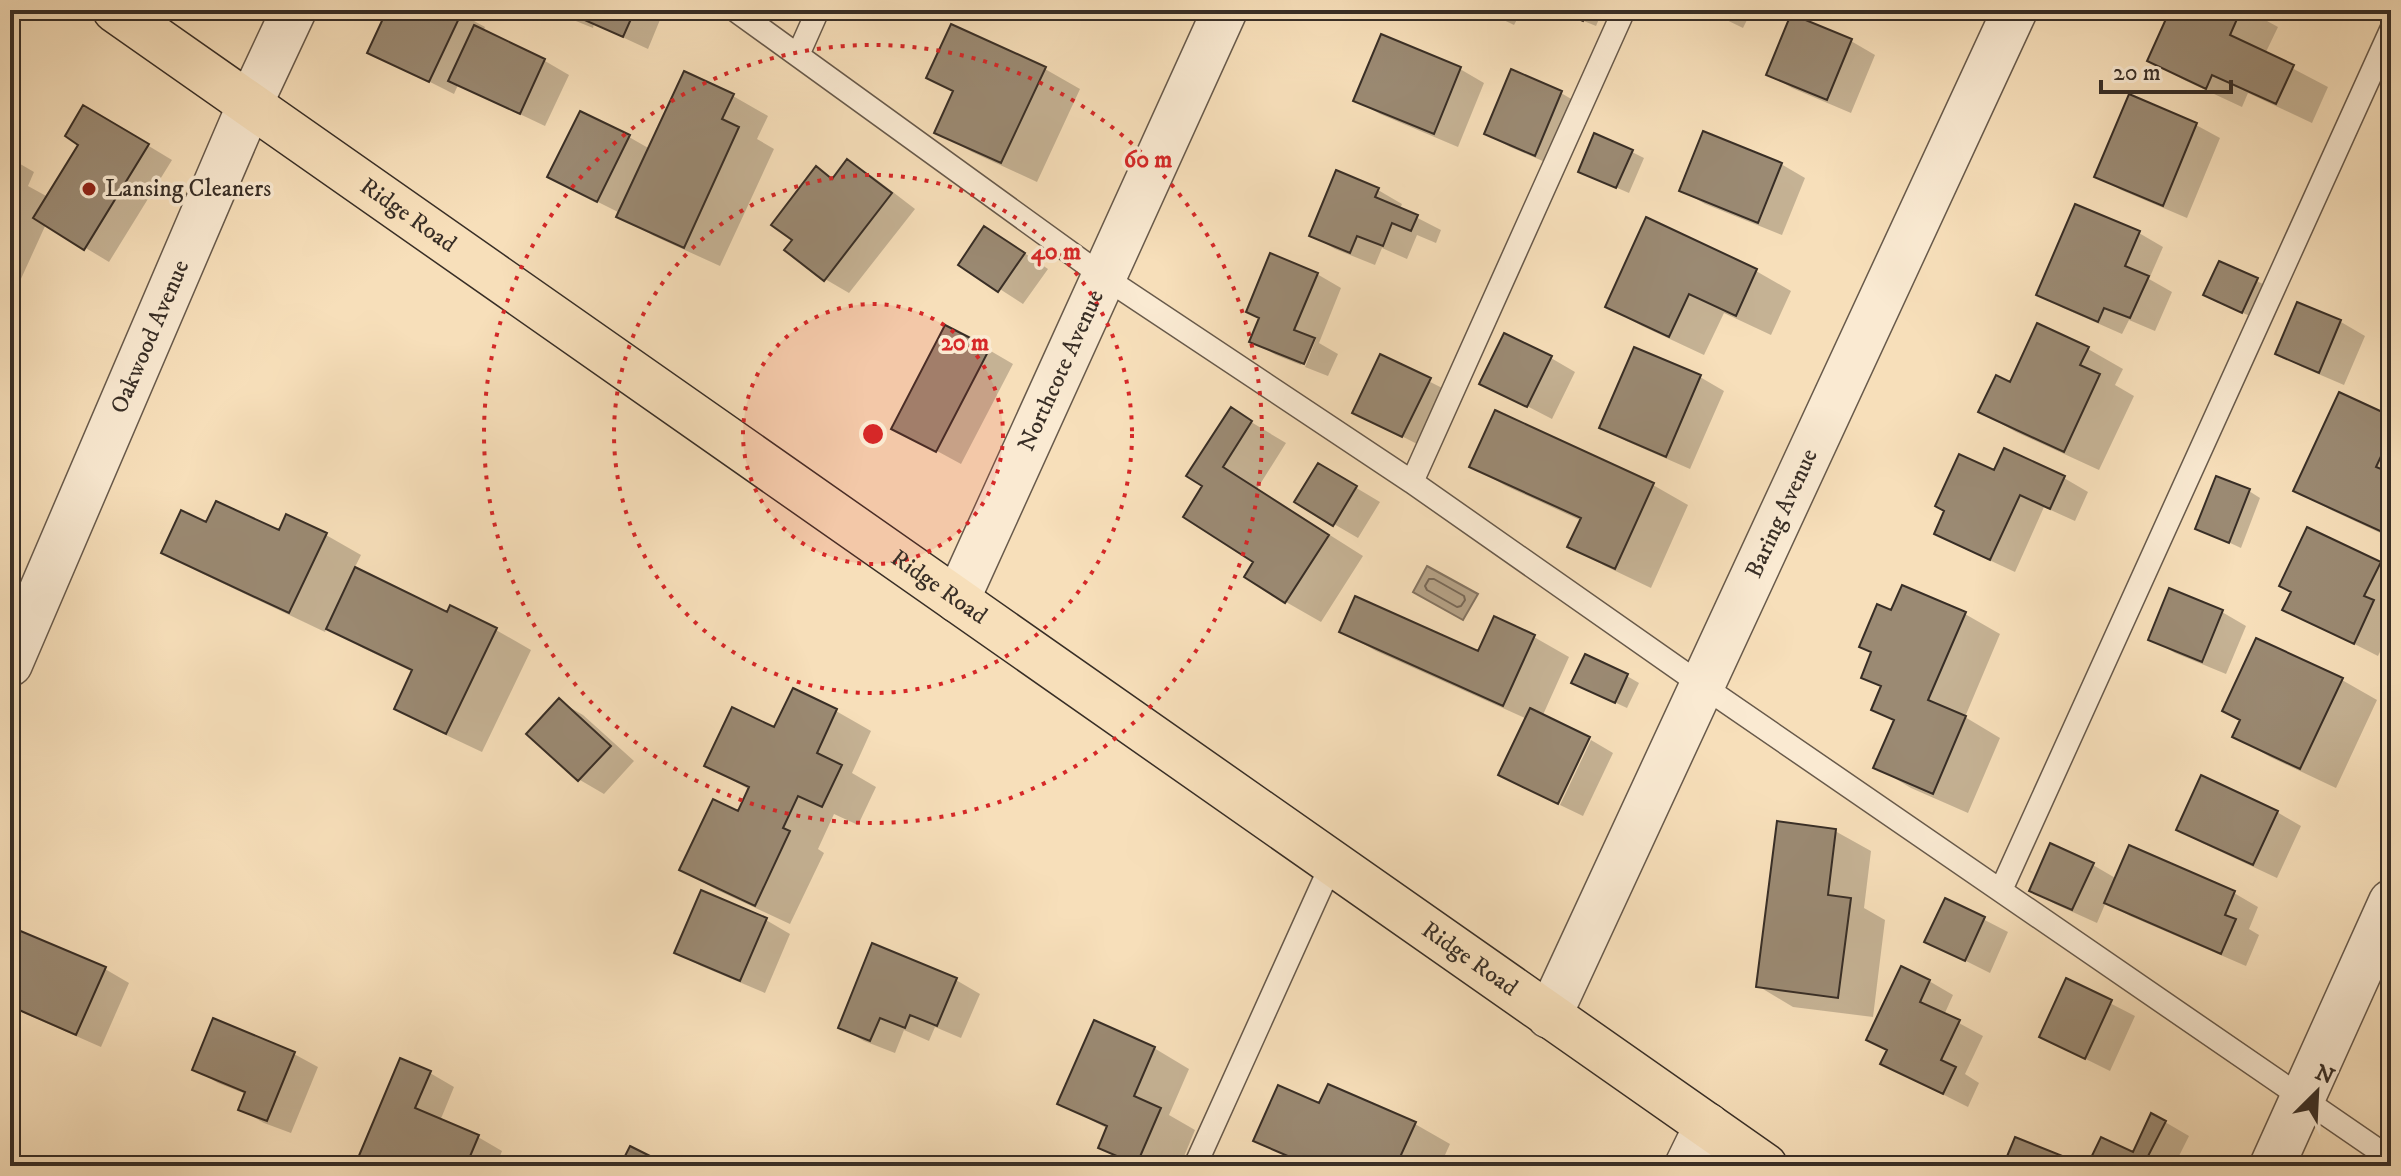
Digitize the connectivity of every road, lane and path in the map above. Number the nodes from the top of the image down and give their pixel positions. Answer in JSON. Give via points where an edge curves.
{"nodes":[{"id":1,"x":115,"y":10,"type":"edge"},
{"id":2,"x":294,"y":10,"type":"edge"},
{"id":3,"x":735,"y":10,"type":"edge"},
{"id":4,"x":818,"y":10,"type":"edge"},
{"id":5,"x":1225,"y":10,"type":"edge"},
{"id":6,"x":1624,"y":10,"type":"edge"},
{"id":7,"x":2015,"y":10,"type":"edge"},
{"id":8,"x":2391,"y":30,"type":"edge"},
{"id":9,"x":798,"y":55,"type":"junction"},
{"id":10,"x":250,"y":104,"type":"junction"},
{"id":11,"x":1104,"y":277,"type":"junction"},
{"id":12,"x":1412,"y":482,"type":"junction"},
{"id":13,"x":957,"y":600,"type":"junction"},
{"id":14,"x":10,"y":664,"type":"edge"},
{"id":15,"x":1703,"y":686,"type":"junction"},
{"id":16,"x":1332,"y":863,"type":"junction"},
{"id":17,"x":2001,"y":890,"type":"junction"},
{"id":18,"x":2391,"y":902,"type":"edge"},
{"id":19,"x":1549,"y":1016,"type":"junction"},
{"id":20,"x":2303,"y":1098,"type":"junction"},
{"id":21,"x":1707,"y":1125,"type":"junction"},
{"id":22,"x":2391,"y":1159,"type":"edge"},
{"id":23,"x":1195,"y":1166,"type":"edge"},
{"id":24,"x":1687,"y":1166,"type":"edge"},
{"id":25,"x":1765,"y":1166,"type":"edge"},
{"id":26,"x":2272,"y":1166,"type":"edge"}],
"edges":[{"from":1,"to":10,"type":"main road","name":"Ridge Road"},
{"from":2,"to":10,"type":"street","name":"Oakwood Avenue"},
{"from":3,"to":9,"type":"lane"},
{"from":4,"to":9,"type":"lane"},
{"from":5,"to":11,"type":"street","name":"Northcote Avenue"},
{"from":6,"to":12,"type":"lane"},
{"from":7,"to":15,"type":"street","name":"Baring Avenue"},
{"from":8,"to":17,"type":"lane"},
{"from":9,"to":11,"type":"lane"},
{"from":10,"to":13,"type":"main road","name":"Ridge Road"},
{"from":10,"to":14,"type":"street","name":"Oakwood Avenue"},
{"from":11,"to":12,"type":"lane"},
{"from":11,"to":13,"type":"street","name":"Northcote Avenue"},
{"from":12,"to":15,"type":"lane"},
{"from":13,"to":16,"type":"main road","name":"Ridge Road"},
{"from":15,"to":17,"type":"lane"},
{"from":15,"to":19,"type":"street","name":"Baring Avenue"},
{"from":16,"to":19,"type":"main road","name":"Ridge Road"},
{"from":16,"to":23,"type":"lane"},
{"from":17,"to":20,"type":"lane"},
{"from":18,"to":20,"type":"street"},
{"from":19,"to":21,"type":"main road","name":"Ridge Road"},
{"from":20,"to":22,"type":"lane"},
{"from":20,"to":26,"type":"street"},
{"from":21,"to":24,"type":"street"},
{"from":21,"to":25,"type":"main road","name":"Ridge Road"}]}
